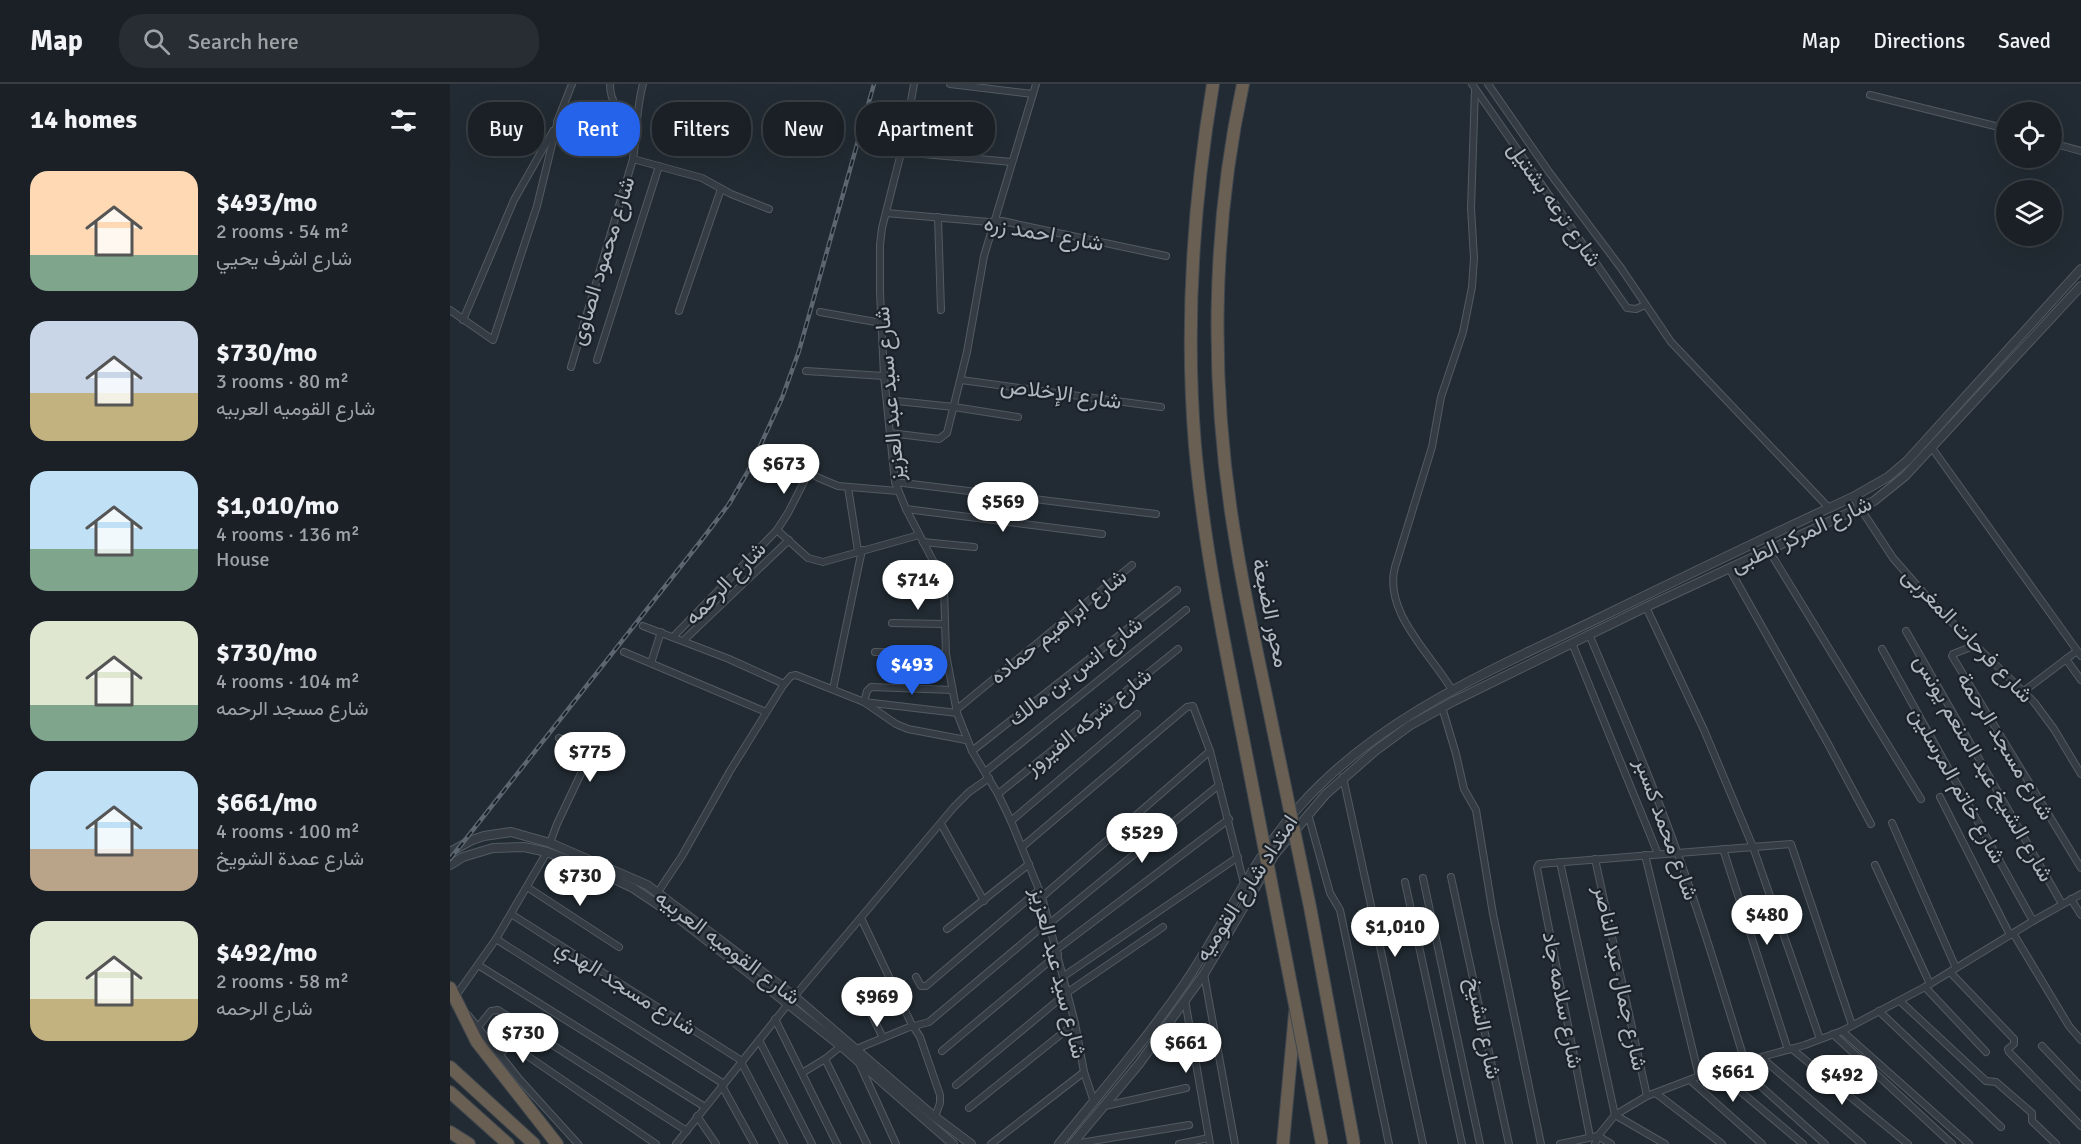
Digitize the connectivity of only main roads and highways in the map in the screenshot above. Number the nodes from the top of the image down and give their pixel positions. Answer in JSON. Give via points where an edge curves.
{"nodes":[{"id":1,"x":1213,"y":84,"type":"edge"},
{"id":2,"x":1243,"y":84,"type":"edge"},
{"id":3,"x":452,"y":992,"type":"edge"},
{"id":4,"x":1295,"y":1009,"type":"junction"},
{"id":5,"x":450,"y":1067,"type":"edge"},
{"id":6,"x":450,"y":1092,"type":"edge"},
{"id":7,"x":450,"y":1132,"type":"edge"},
{"id":8,"x":469,"y":1144,"type":"edge"},
{"id":9,"x":508,"y":1144,"type":"edge"},
{"id":10,"x":534,"y":1144,"type":"edge"},
{"id":11,"x":557,"y":1144,"type":"edge"},
{"id":12,"x":1284,"y":1144,"type":"edge"},
{"id":13,"x":1322,"y":1144,"type":"edge"},
{"id":14,"x":1354,"y":1144,"type":"edge"}],
"edges":[{"from":1,"to":4,"type":"highway","bridge":true,"via":[[1192,259],[1195,445],[1213,576]]},
{"from":2,"to":14,"type":"highway","name":"محور الضبعة","bridge":true,"via":[[1227,175],[1220,259],[1218,347],[1223,443],[1234,536]]},
{"from":3,"to":11,"type":"highway","via":[[477,1042]]},
{"from":4,"to":12,"type":"highway"},
{"from":4,"to":13,"type":"highway","bridge":true},
{"from":5,"to":10,"type":"highway"},
{"from":6,"to":9,"type":"highway"},
{"from":7,"to":8,"type":"highway"}]}
